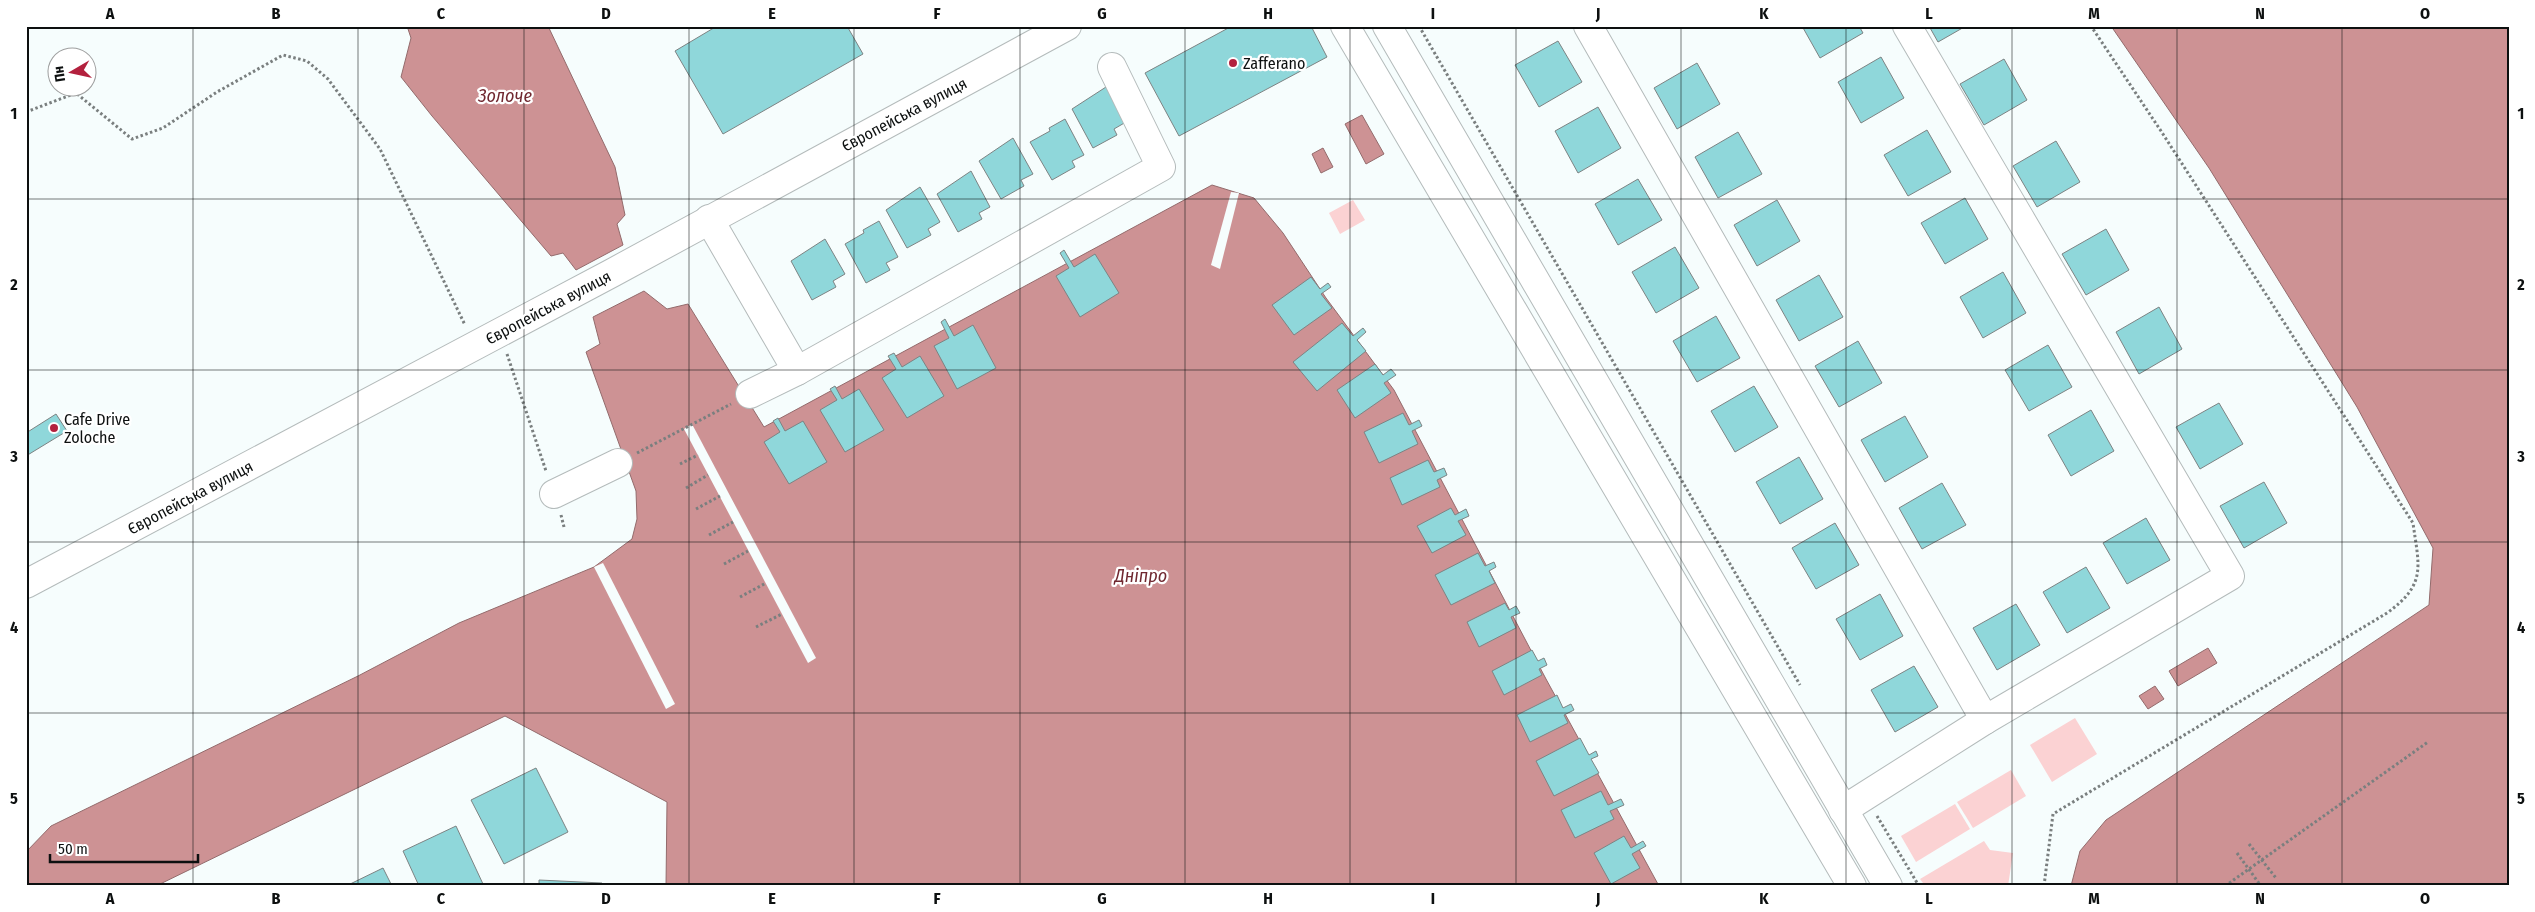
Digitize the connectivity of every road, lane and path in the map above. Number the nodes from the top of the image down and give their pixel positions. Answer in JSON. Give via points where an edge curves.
{"nodes":[{"id":1,"x":1067,"y":26,"type":"edge"},
{"id":2,"x":1346,"y":26,"type":"edge"},
{"id":3,"x":1387,"y":26,"type":"edge"},
{"id":4,"x":1420,"y":26,"type":"edge"},
{"id":5,"x":1588,"y":26,"type":"edge"},
{"id":6,"x":1907,"y":26,"type":"edge"},
{"id":7,"x":2091,"y":26,"type":"edge"},
{"id":8,"x":1112,"y":67,"type":"dead end"},
{"id":9,"x":26,"y":112,"type":"edge"},
{"id":10,"x":709,"y":220,"type":"junction"},
{"id":11,"x":486,"y":340,"type":"junction"},
{"id":12,"x":797,"y":371,"type":"junction"},
{"id":13,"x":750,"y":394,"type":"joint"},
{"id":14,"x":698,"y":455,"type":"dead end"},
{"id":15,"x":618,"y":463,"type":"joint"},
{"id":16,"x":680,"y":464,"type":"dead end"},
{"id":17,"x":708,"y":475,"type":"dead end"},
{"id":18,"x":686,"y":488,"type":"dead end"},
{"id":19,"x":554,"y":494,"type":"junction"},
{"id":20,"x":720,"y":496,"type":"dead end"},
{"id":21,"x":696,"y":509,"type":"dead end"},
{"id":22,"x":733,"y":522,"type":"dead end"},
{"id":23,"x":564,"y":527,"type":"dead end"},
{"id":24,"x":709,"y":535,"type":"dead end"},
{"id":25,"x":748,"y":551,"type":"dead end"},
{"id":26,"x":724,"y":564,"type":"dead end"},
{"id":27,"x":766,"y":583,"type":"dead end"},
{"id":28,"x":26,"y":584,"type":"edge"},
{"id":29,"x":740,"y":598,"type":"dead end"},
{"id":30,"x":782,"y":614,"type":"dead end"},
{"id":31,"x":756,"y":627,"type":"dead end"},
{"id":32,"x":1804,"y":692,"type":"dead end"},
{"id":33,"x":1985,"y":720,"type":"junction"},
{"id":34,"x":2428,"y":742,"type":"dead end"},
{"id":35,"x":1854,"y":802,"type":"junction"},
{"id":36,"x":2250,"y":844,"type":"dead end"},
{"id":37,"x":2237,"y":853,"type":"dead end"},
{"id":38,"x":2262,"y":860,"type":"junction"},
{"id":39,"x":2248,"y":869,"type":"junction"},
{"id":40,"x":2276,"y":878,"type":"dead end"},
{"id":41,"x":1852,"y":886,"type":"edge"},
{"id":42,"x":1888,"y":886,"type":"edge"},
{"id":43,"x":1919,"y":886,"type":"edge"},
{"id":44,"x":2044,"y":886,"type":"edge"},
{"id":45,"x":2225,"y":886,"type":"edge"},
{"id":46,"x":2261,"y":886,"type":"edge"}],
"edges":[{"from":1,"to":10,"type":"street","name":"Європейська вулиця"},
{"from":2,"to":41,"type":"street"},
{"from":3,"to":35,"type":"street"},
{"from":4,"to":32,"type":"path"},
{"from":5,"to":33,"type":"street"},
{"from":6,"to":33,"type":"street","via":[[2230,576]]},
{"from":7,"to":44,"type":"path","via":[[2412,523],[2417,583],[2404,601],[2387,613],[2053,814]]},
{"from":8,"to":12,"type":"street","via":[[1161,167]]},
{"from":9,"to":11,"type":"path","via":[[76,92],[132,139],[163,128],[217,92],[283,55],[307,61],[328,79],[380,149]]},
{"from":10,"to":11,"type":"street","name":"Європейська вулиця"},
{"from":10,"to":12,"type":"street"},
{"from":11,"to":19,"type":"path","via":[[510,359]]},
{"from":11,"to":28,"type":"street","name":"Європейська вулиця"},
{"from":12,"to":13,"type":"street"},
{"from":13,"to":15,"type":"path"},
{"from":14,"to":16,"type":"path"},
{"from":15,"to":19,"type":"street"},
{"from":17,"to":18,"type":"path"},
{"from":19,"to":23,"type":"path"},
{"from":20,"to":21,"type":"path"},
{"from":22,"to":24,"type":"path"},
{"from":25,"to":26,"type":"path"},
{"from":27,"to":29,"type":"path"},
{"from":30,"to":31,"type":"path"},
{"from":33,"to":35,"type":"street"},
{"from":34,"to":38,"type":"path"},
{"from":35,"to":42,"type":"street"},
{"from":35,"to":43,"type":"path"},
{"from":36,"to":38,"type":"path"},
{"from":37,"to":39,"type":"path"},
{"from":38,"to":39,"type":"path"},
{"from":38,"to":40,"type":"path"},
{"from":39,"to":45,"type":"path"},
{"from":39,"to":46,"type":"path"}]}
